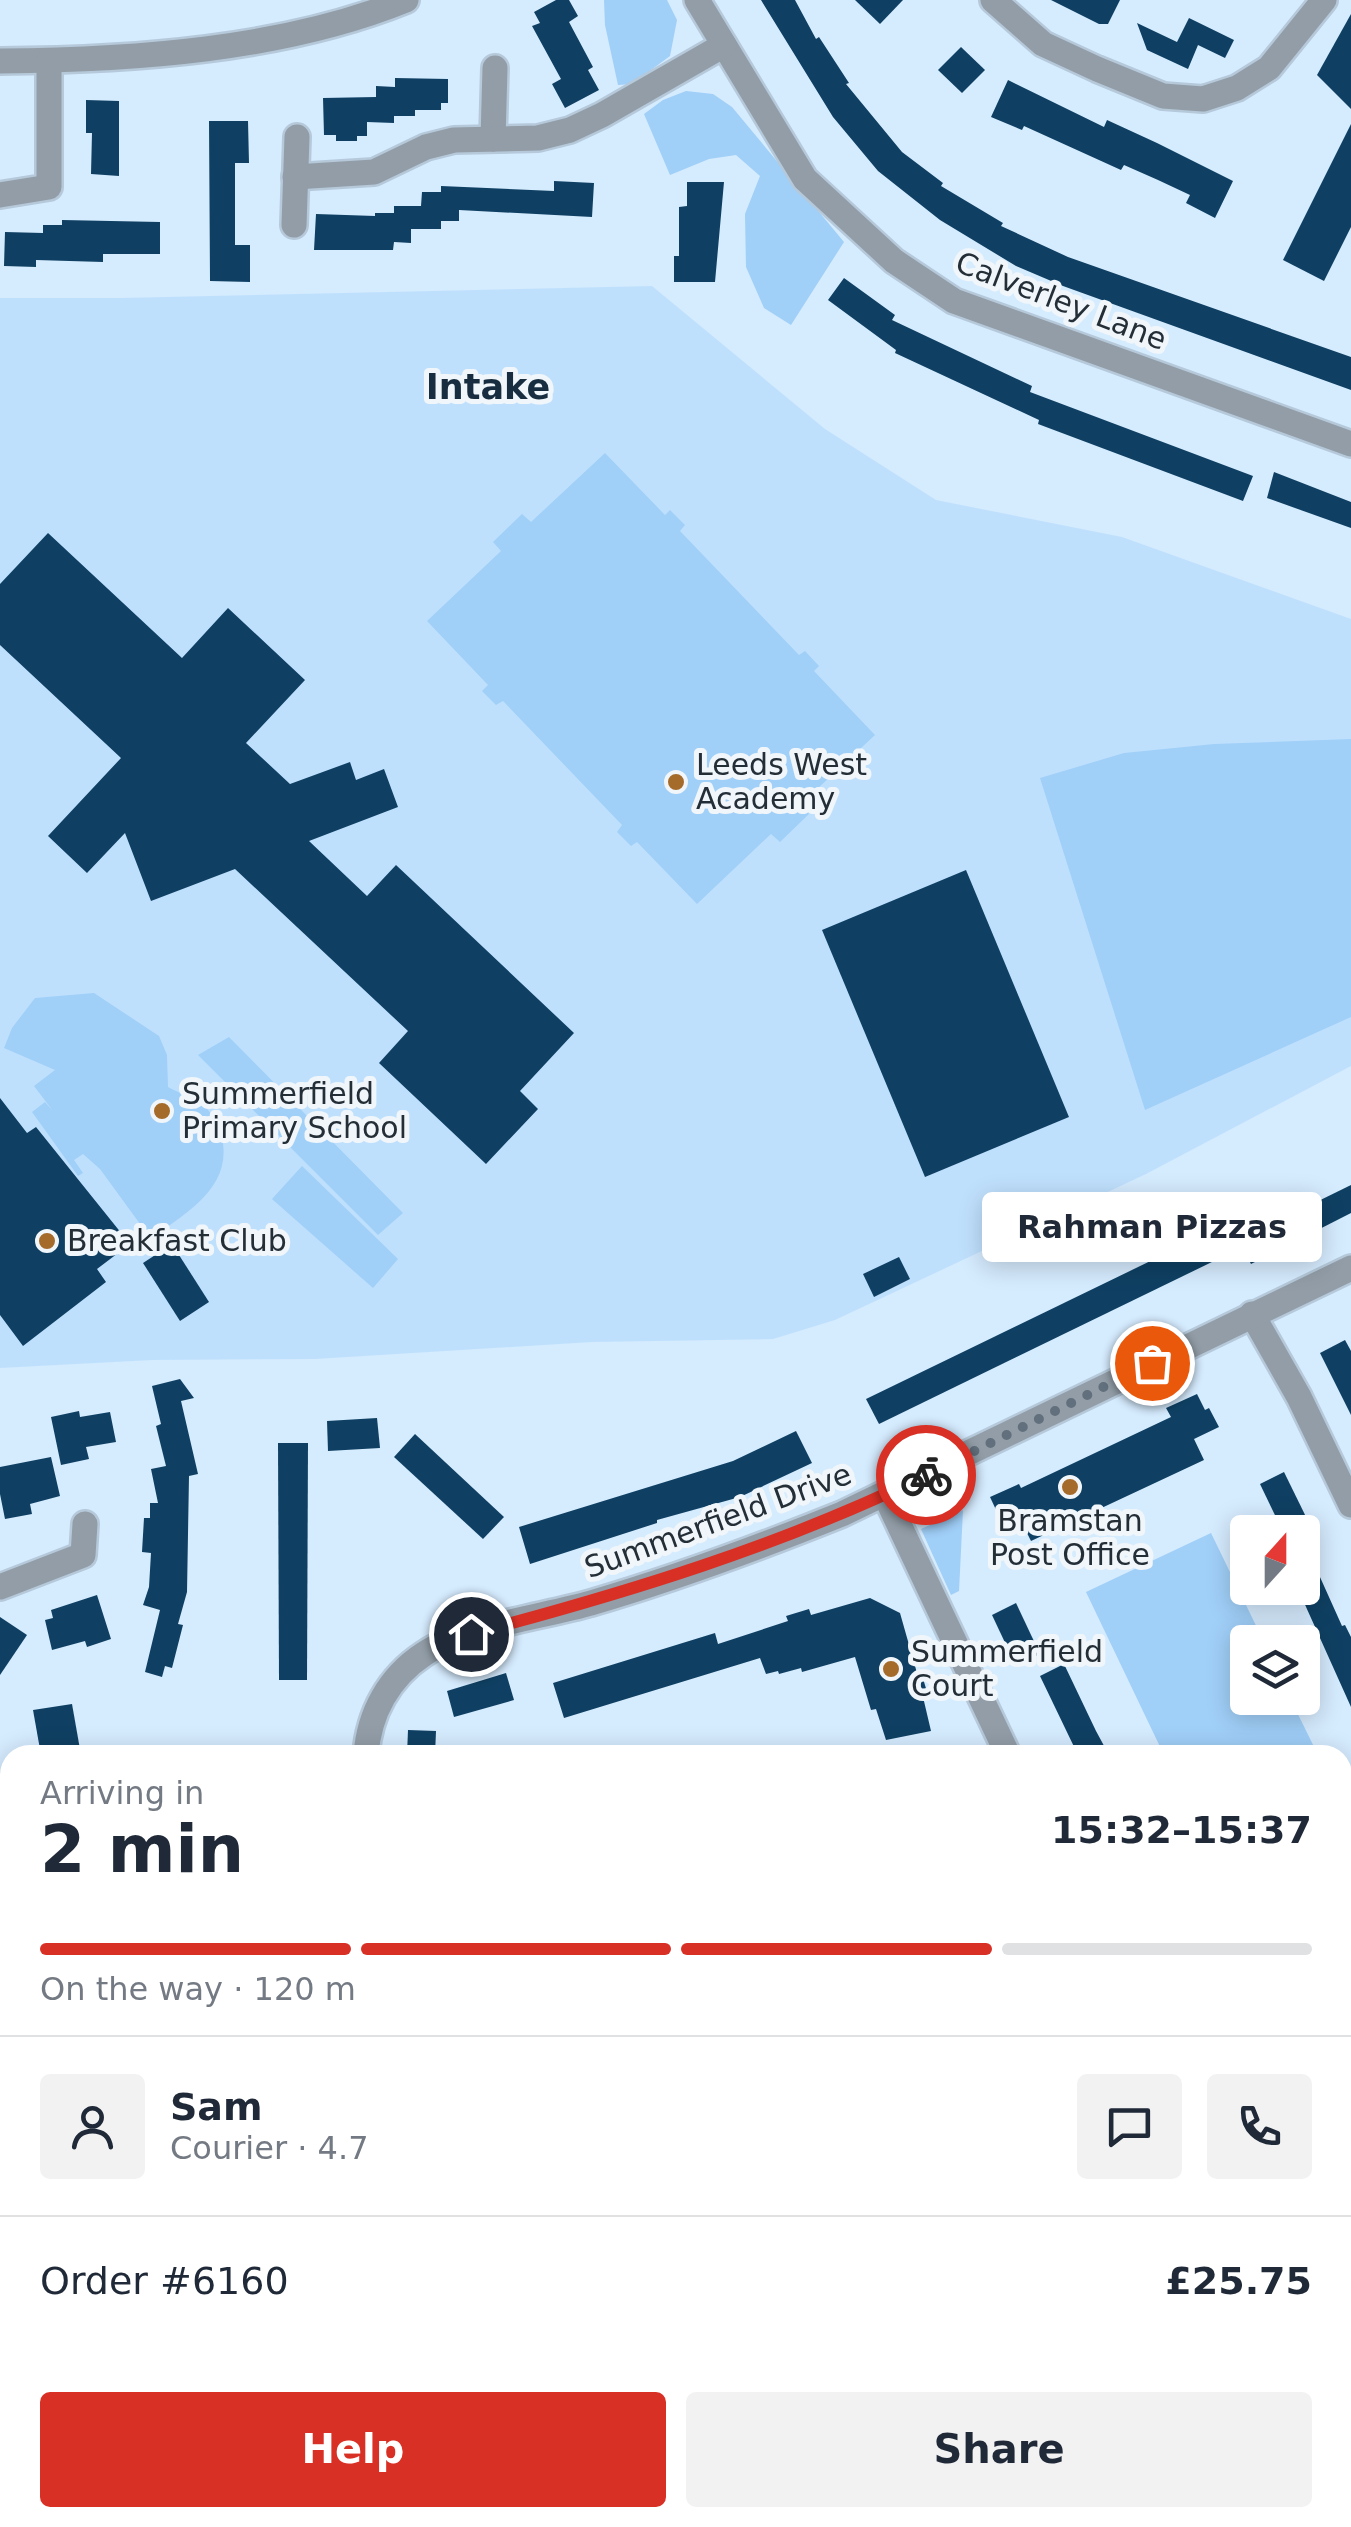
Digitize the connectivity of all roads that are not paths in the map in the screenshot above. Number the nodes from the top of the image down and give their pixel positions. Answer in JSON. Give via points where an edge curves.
{"nodes":[{"id":1,"x":406,"y":0,"type":"edge"},
{"id":2,"x":697,"y":0,"type":"edge"},
{"id":3,"x":992,"y":0,"type":"edge"},
{"id":4,"x":1324,"y":0,"type":"edge"},
{"id":5,"x":724,"y":44,"type":"junction"},
{"id":6,"x":50,"y":61,"type":"junction"},
{"id":7,"x":0,"y":62,"type":"edge"},
{"id":8,"x":495,"y":68,"type":"dead end"},
{"id":9,"x":297,"y":137,"type":"dead end"},
{"id":10,"x":493,"y":140,"type":"junction"},
{"id":11,"x":296,"y":177,"type":"junction"},
{"id":12,"x":0,"y":196,"type":"edge"},
{"id":13,"x":294,"y":225,"type":"dead end"},
{"id":14,"x":1351,"y":444,"type":"edge"},
{"id":15,"x":1351,"y":1268,"type":"edge"},
{"id":16,"x":1252,"y":1314,"type":"junction"},
{"id":17,"x":885,"y":1495,"type":"junction"},
{"id":18,"x":1351,"y":1505,"type":"edge"},
{"id":19,"x":85,"y":1524,"type":"dead end"},
{"id":20,"x":0,"y":1587,"type":"edge"},
{"id":21,"x":367,"y":1745,"type":"edge"},
{"id":22,"x":1003,"y":1745,"type":"edge"}],
"edges":[{"from":1,"to":6,"type":"street","via":[[360,19],[260,42]]},
{"from":2,"to":5,"type":"street","name":"Calverley Lane"},
{"from":3,"to":4,"type":"street","via":[[1042,44],[1163,96],[1203,98],[1269,68]]},
{"from":5,"to":10,"type":"street","via":[[570,130]]},
{"from":5,"to":14,"type":"street","name":"Calverley Lane","via":[[805,179],[894,261],[954,300]]},
{"from":6,"to":7,"type":"street"},
{"from":6,"to":12,"type":"street","via":[[49,187]]},
{"from":8,"to":10,"type":"street"},
{"from":9,"to":11,"type":"street"},
{"from":10,"to":11,"type":"street","via":[[426,147],[374,172]]},
{"from":11,"to":13,"type":"street"},
{"from":15,"to":16,"type":"street","name":"Summerfield Drive"},
{"from":16,"to":17,"type":"street","name":"Summerfield Drive"},
{"from":16,"to":18,"type":"street"},
{"from":17,"to":21,"type":"street","name":"Summerfield Drive","via":[[779,1540],[440,1644],[401,1672],[379,1703]]},
{"from":17,"to":22,"type":"street"},
{"from":19,"to":20,"type":"street","via":[[83,1554]]}]}
